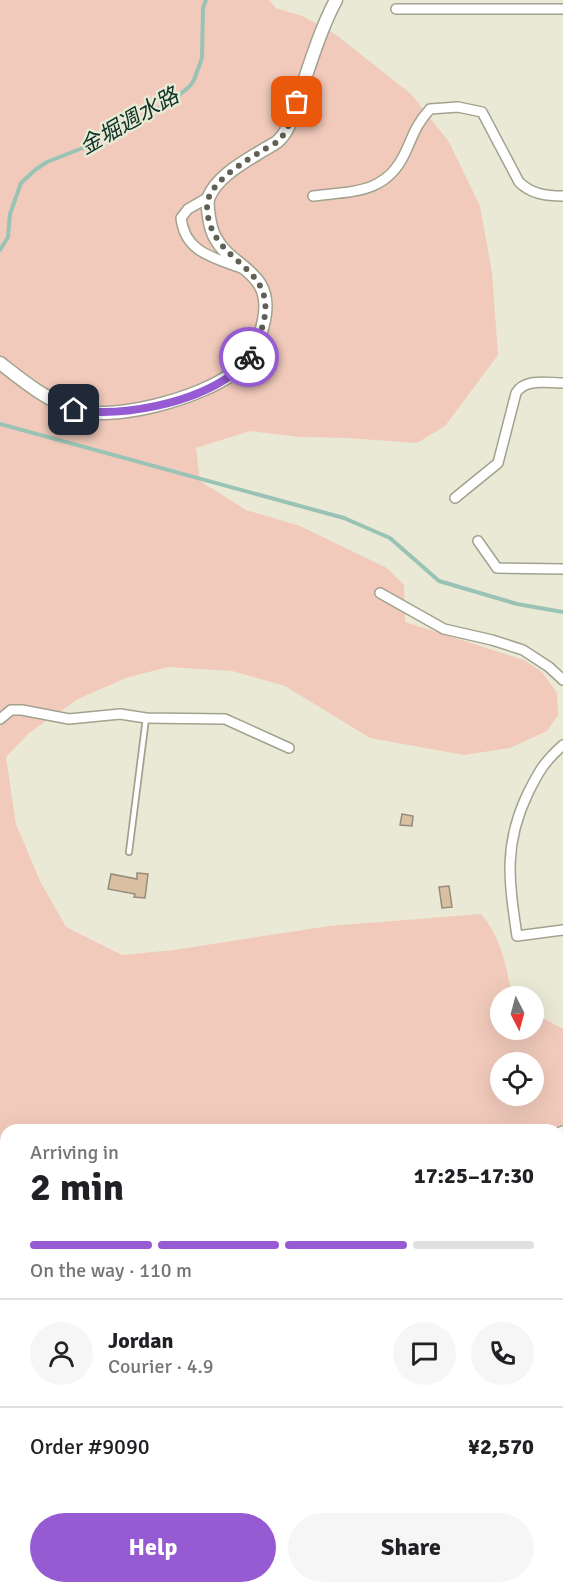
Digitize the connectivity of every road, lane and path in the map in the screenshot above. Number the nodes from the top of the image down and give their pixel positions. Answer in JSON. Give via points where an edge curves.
{"nodes":[{"id":1,"x":336,"y":0,"type":"edge"},
{"id":2,"x":396,"y":9,"type":"dead end"},
{"id":3,"x":563,"y":9,"type":"edge"},
{"id":4,"x":314,"y":196,"type":"dead end"},
{"id":5,"x":563,"y":196,"type":"edge"},
{"id":6,"x":209,"y":197,"type":"junction"},
{"id":7,"x":251,"y":273,"type":"junction"},
{"id":8,"x":0,"y":363,"type":"edge"},
{"id":9,"x":563,"y":383,"type":"edge"},
{"id":10,"x":455,"y":498,"type":"dead end"},
{"id":11,"x":478,"y":541,"type":"dead end"},
{"id":12,"x":563,"y":568,"type":"edge"},
{"id":13,"x":380,"y":593,"type":"dead end"},
{"id":14,"x":563,"y":680,"type":"edge"},
{"id":15,"x":147,"y":718,"type":"junction"},
{"id":16,"x":0,"y":719,"type":"edge"},
{"id":17,"x":563,"y":745,"type":"edge"},
{"id":18,"x":289,"y":748,"type":"dead end"},
{"id":19,"x":129,"y":852,"type":"dead end"},
{"id":20,"x":563,"y":930,"type":"edge"}],
"edges":[{"from":1,"to":6,"type":"street","via":[[280,140],[222,179]]},
{"from":2,"to":3,"type":"street"},
{"from":4,"to":5,"type":"street","via":[[367,189],[388,178],[404,156],[417,124],[430,109],[458,108],[482,112],[525,188]]},
{"from":6,"to":7,"type":"street","via":[[207,205],[216,239]]},
{"from":6,"to":7,"type":"street","via":[[188,208],[181,218],[186,237],[208,255]]},
{"from":7,"to":8,"type":"street","via":[[263,293],[266,308],[251,355],[233,374],[180,400],[107,413],[74,410],[43,394]]},
{"from":9,"to":10,"type":"street","via":[[520,386],[498,463]]},
{"from":11,"to":12,"type":"street","via":[[497,568]]},
{"from":13,"to":14,"type":"street","via":[[444,629],[523,650]]},
{"from":15,"to":16,"type":"street","via":[[120,714],[69,719],[11,710]]},
{"from":15,"to":18,"type":"street","via":[[225,719]]},
{"from":15,"to":19,"type":"lane"},
{"from":17,"to":20,"type":"street","via":[[540,767],[519,811],[510,847],[517,936]]}]}
